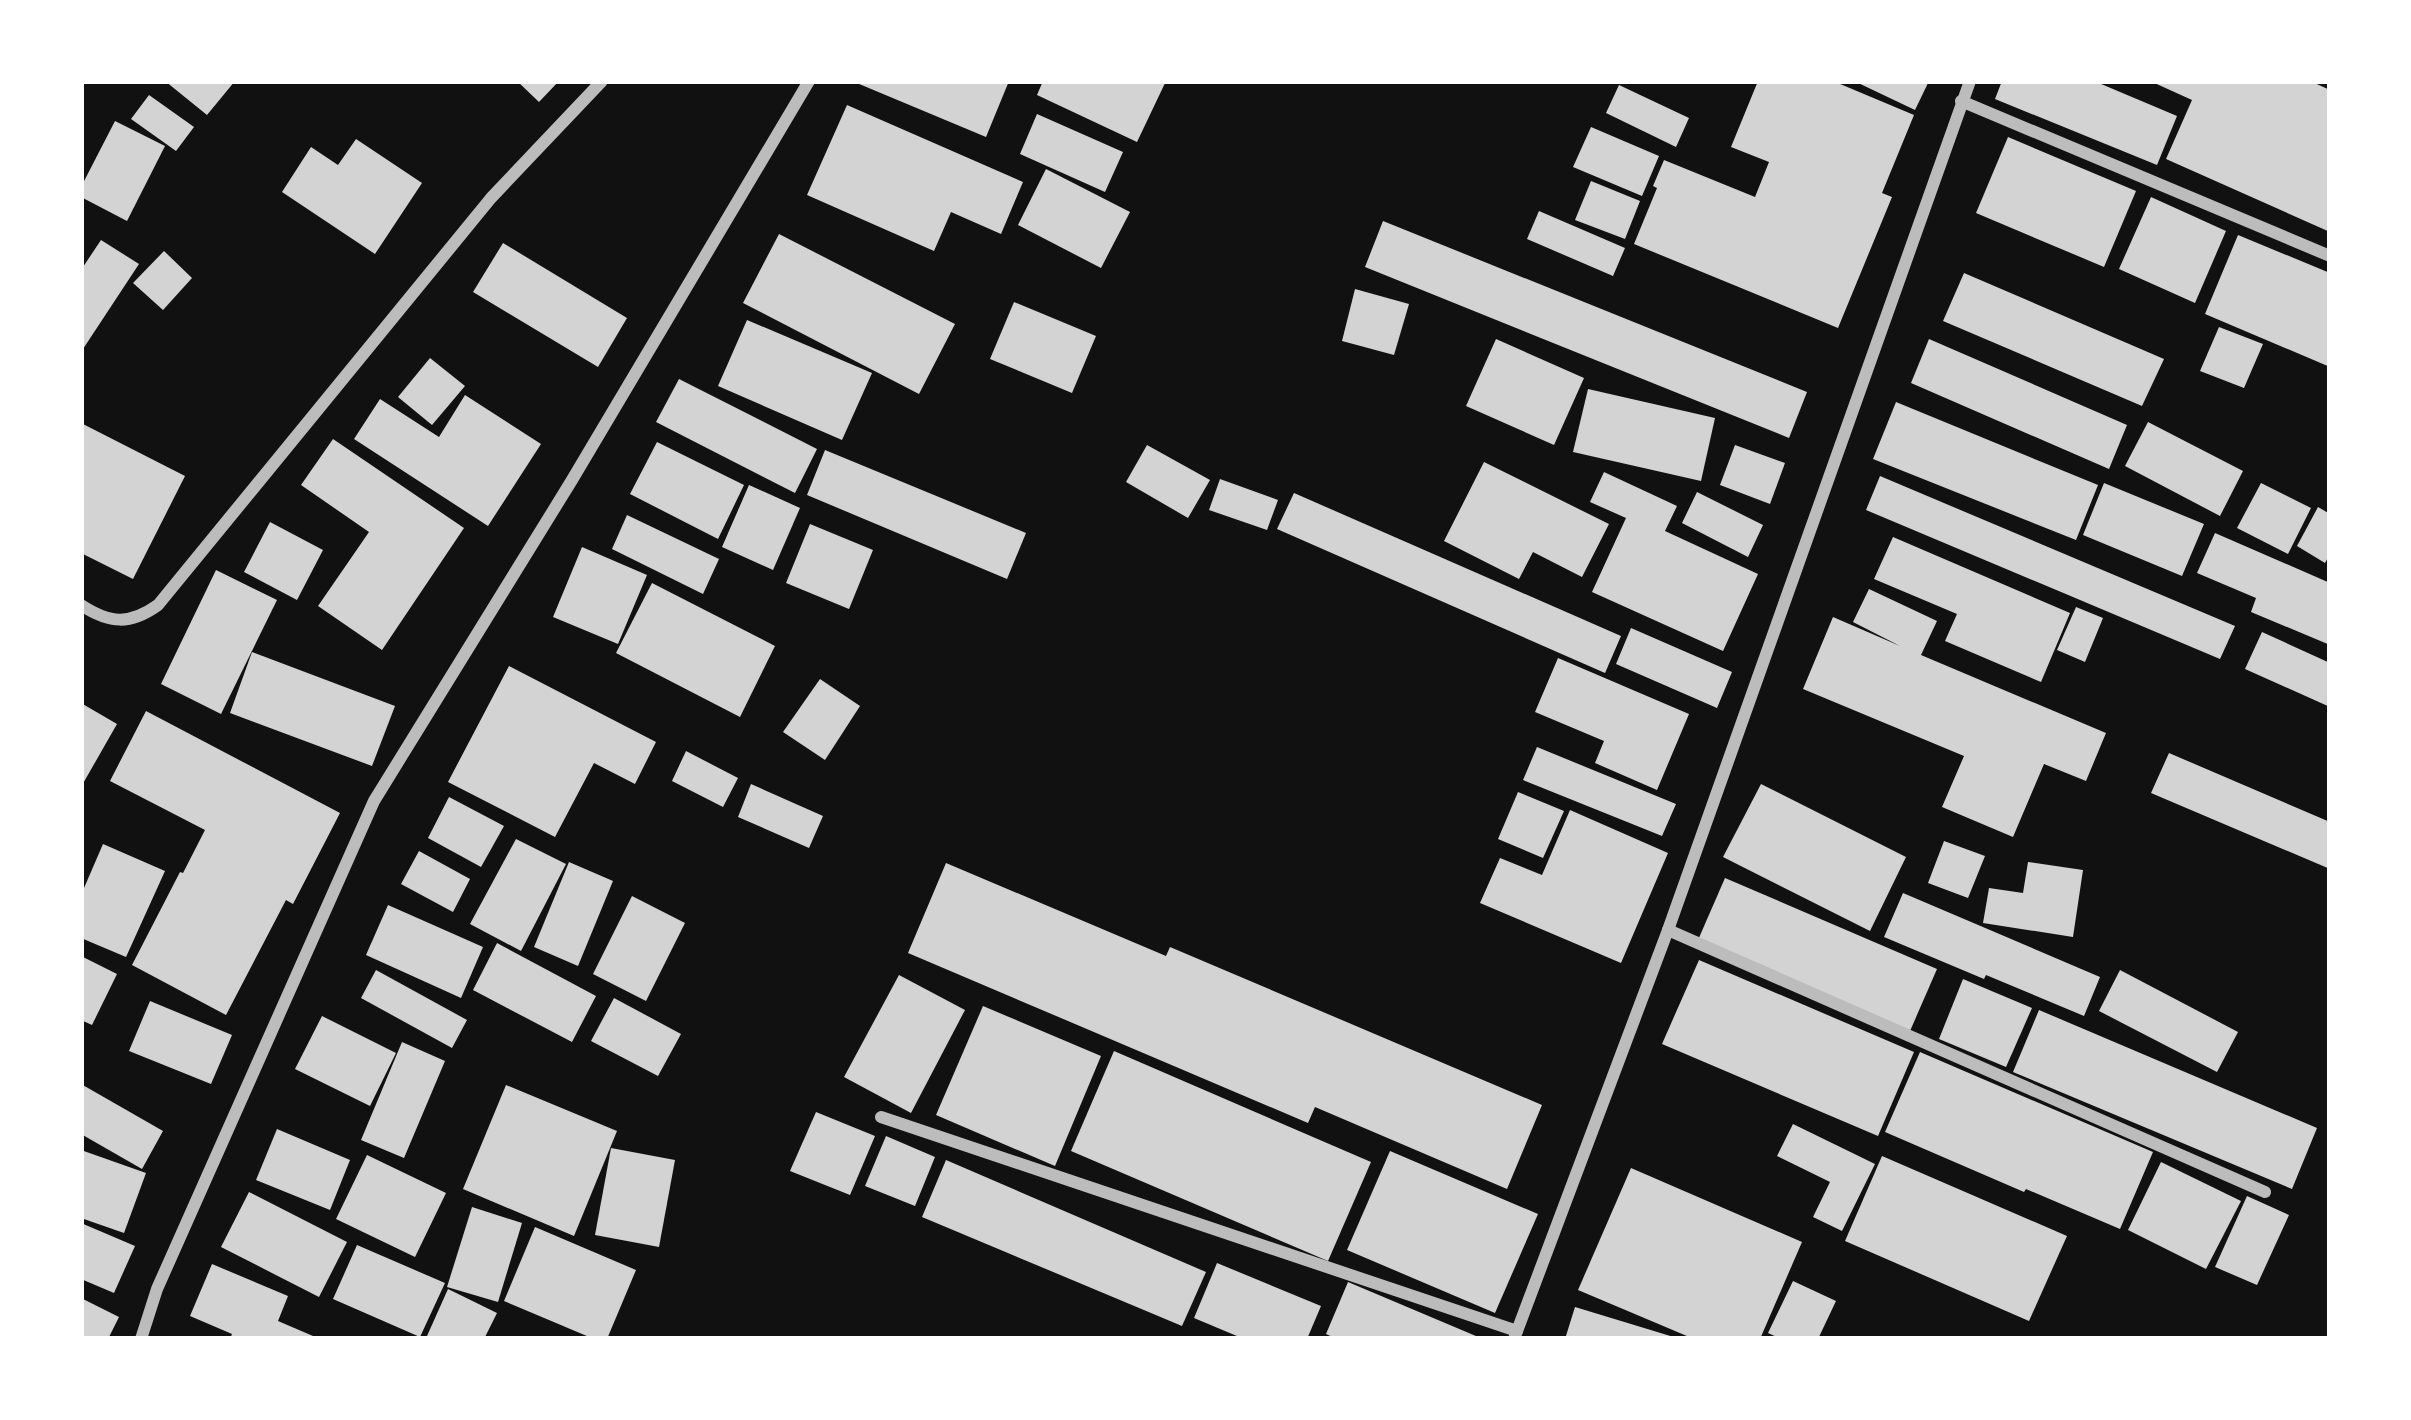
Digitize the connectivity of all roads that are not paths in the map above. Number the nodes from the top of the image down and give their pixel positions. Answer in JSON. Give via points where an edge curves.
{"nodes":[{"id":1,"x":602,"y":81,"type":"edge"},
{"id":2,"x":809,"y":81,"type":"edge"},
{"id":3,"x":1970,"y":81,"type":"edge"},
{"id":4,"x":1961,"y":101,"type":"junction"},
{"id":5,"x":2330,"y":256,"type":"edge"},
{"id":6,"x":81,"y":604,"type":"edge"},
{"id":7,"x":1668,"y":929,"type":"junction"},
{"id":8,"x":881,"y":1117,"type":"dead end"},
{"id":9,"x":2265,"y":1192,"type":"dead end"},
{"id":10,"x":1515,"y":1335,"type":"edge"},
{"id":11,"x":141,"y":1339,"type":"edge"}],
"edges":[{"from":1,"to":6,"type":"street","via":[[491,198],[158,605],[121,620]]},
{"from":2,"to":11,"type":"street","via":[[374,801]]},
{"from":3,"to":4,"type":"street"},
{"from":4,"to":5,"type":"street"},
{"from":4,"to":7,"type":"street"},
{"from":7,"to":9,"type":"street"},
{"from":7,"to":10,"type":"street"},
{"from":8,"to":10,"type":"street"}]}
